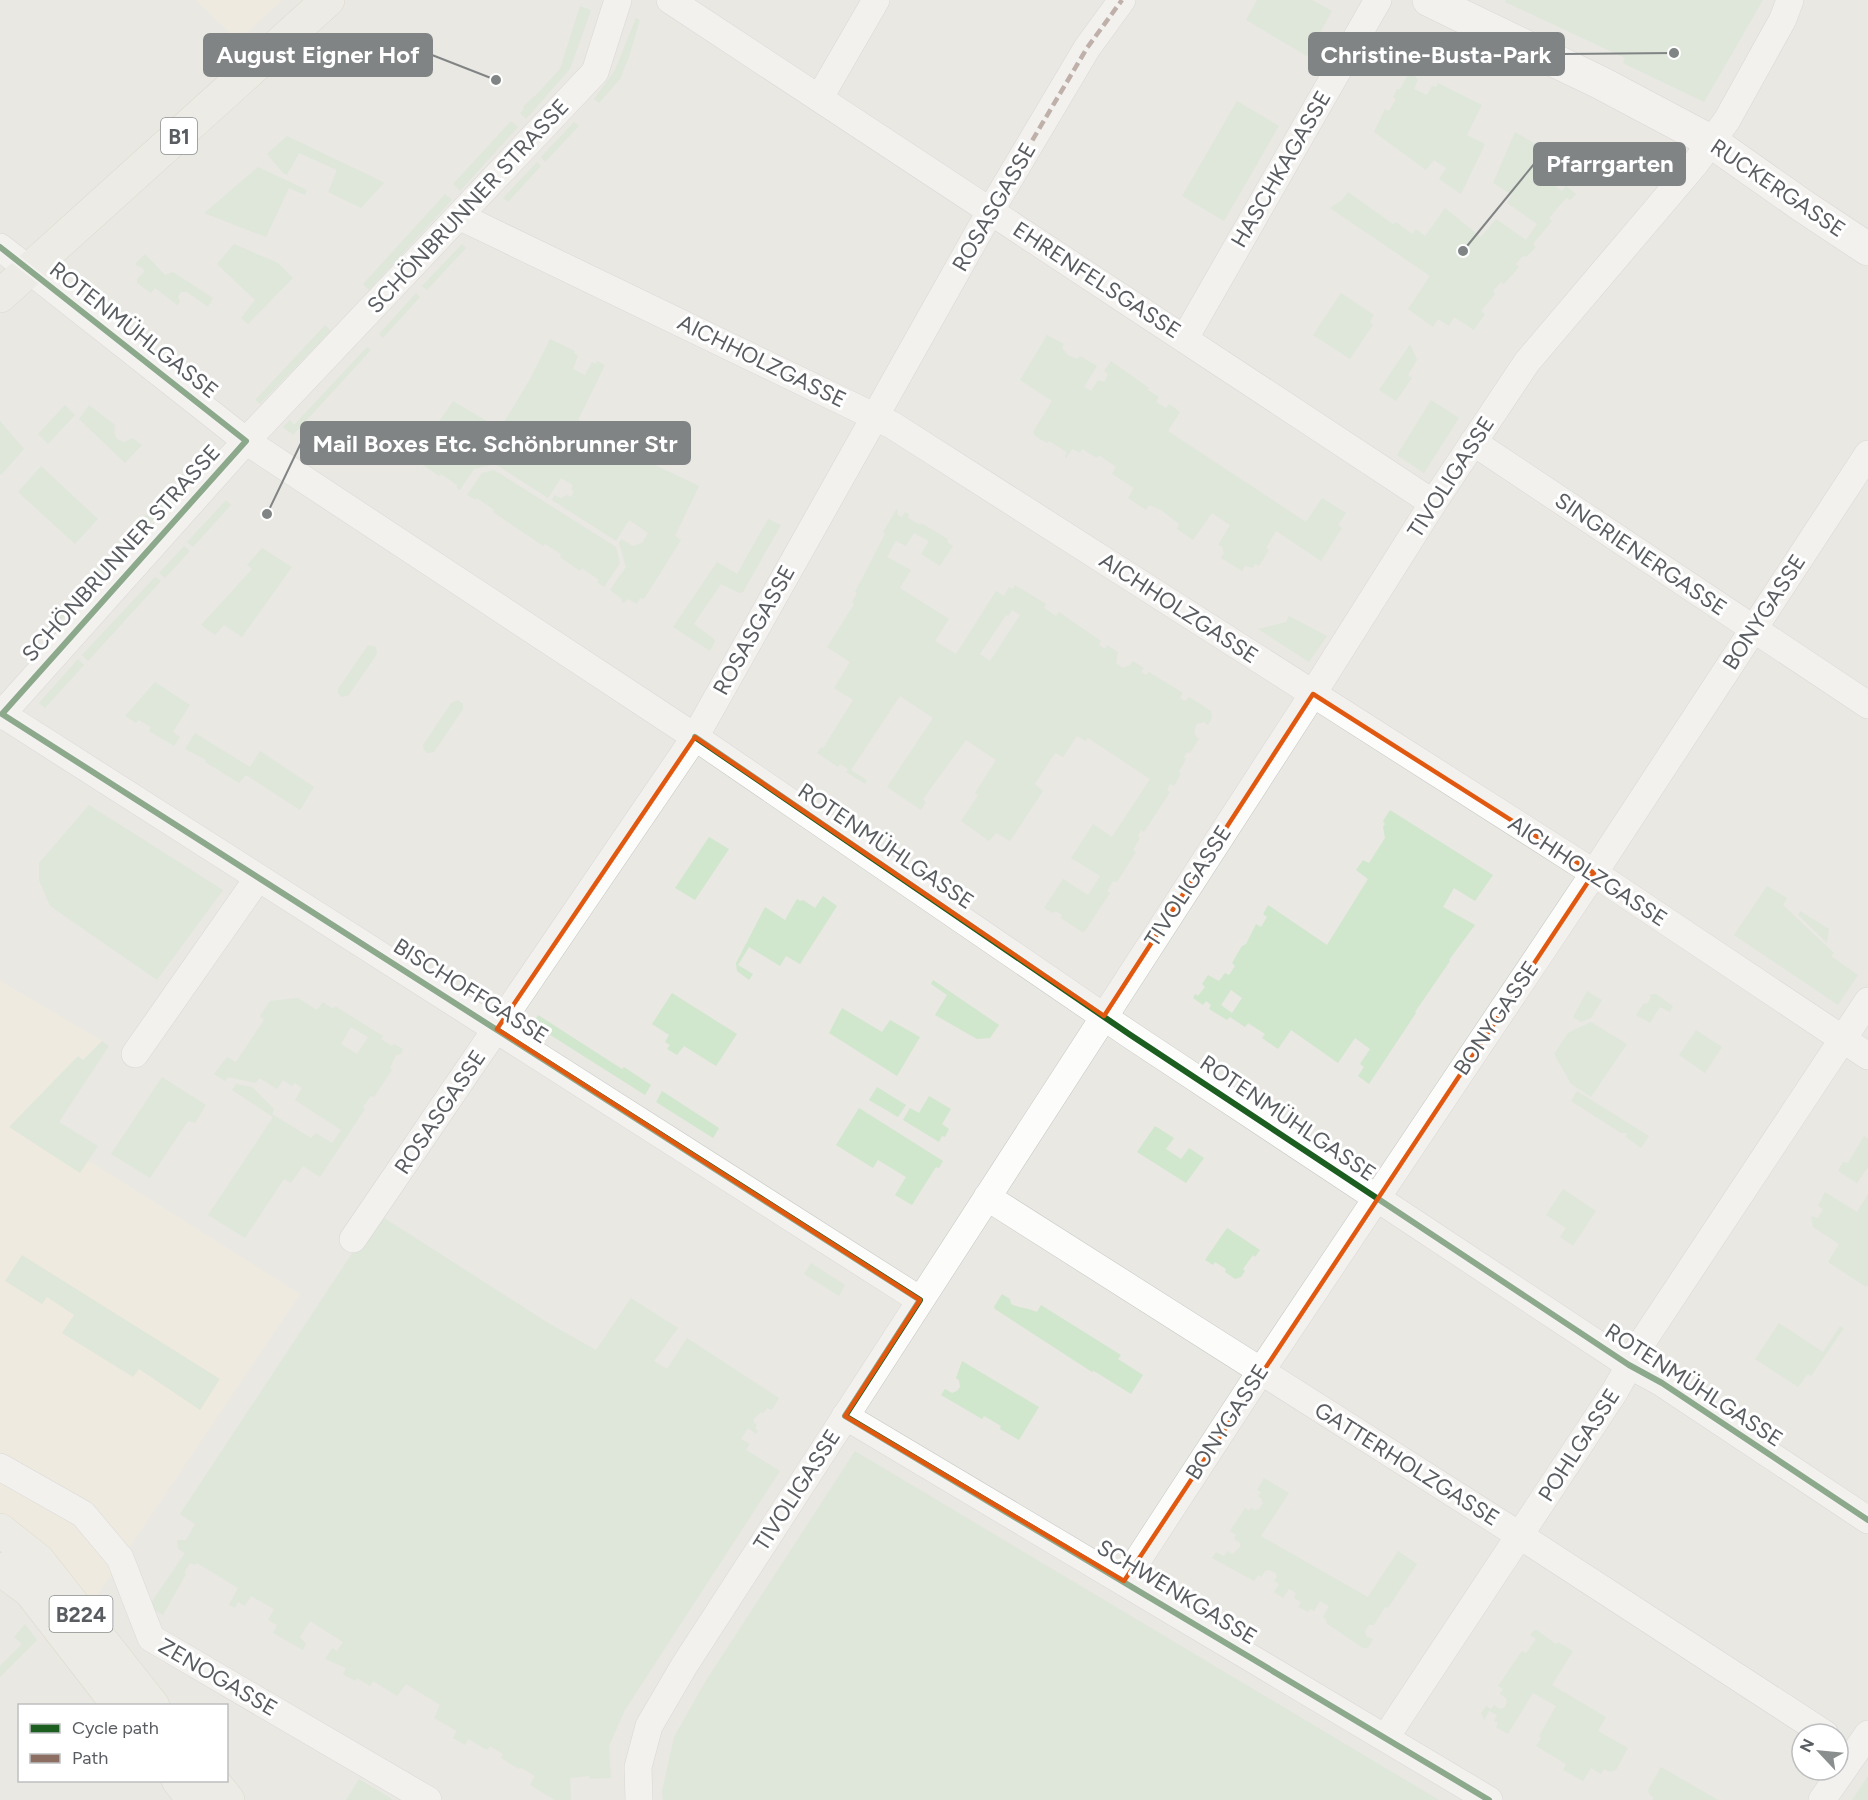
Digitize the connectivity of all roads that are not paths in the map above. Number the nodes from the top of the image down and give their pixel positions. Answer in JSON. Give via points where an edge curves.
{"nodes":[{"id":1,"x":328,"y":0,"type":"edge"},
{"id":2,"x":618,"y":0,"type":"edge"},
{"id":3,"x":670,"y":0,"type":"edge"},
{"id":4,"x":876,"y":0,"type":"edge"},
{"id":5,"x":1122,"y":0,"type":"edge"},
{"id":6,"x":1378,"y":0,"type":"edge"},
{"id":7,"x":1429,"y":0,"type":"edge"},
{"id":8,"x":1790,"y":0,"type":"edge"},
{"id":9,"x":820,"y":97,"type":"junction"},
{"id":10,"x":1712,"y":142,"type":"junction"},
{"id":11,"x":991,"y":210,"type":"junction"},
{"id":12,"x":459,"y":216,"type":"junction"},
{"id":13,"x":0,"y":247,"type":"edge"},
{"id":14,"x":1868,"y":249,"type":"edge"},
{"id":15,"x":29,"y":270,"type":"junction"},
{"id":16,"x":0,"y":296,"type":"edge"},
{"id":17,"x":1185,"y":338,"type":"junction"},
{"id":18,"x":874,"y":415,"type":"junction"},
{"id":19,"x":246,"y":441,"type":"junction"},
{"id":20,"x":1473,"y":442,"type":"junction"},
{"id":21,"x":1868,"y":454,"type":"edge"},
{"id":22,"x":1433,"y":502,"type":"junction"},
{"id":23,"x":1753,"y":628,"type":"junction"},
{"id":24,"x":1313,"y":694,"type":"junction"},
{"id":25,"x":1868,"y":705,"type":"edge"},
{"id":26,"x":1,"y":715,"type":"edge"},
{"id":27,"x":695,"y":737,"type":"junction"},
{"id":28,"x":1594,"y":873,"type":"junction"},
{"id":29,"x":258,"y":878,"type":"junction"},
{"id":30,"x":1868,"y":1001,"type":"edge"},
{"id":31,"x":1104,"y":1016,"type":"junction"},
{"id":32,"x":497,"y":1029,"type":"junction"},
{"id":33,"x":1843,"y":1039,"type":"junction"},
{"id":34,"x":135,"y":1054,"type":"dead end"},
{"id":35,"x":1868,"y":1056,"type":"edge"},
{"id":36,"x":987,"y":1197,"type":"junction"},
{"id":37,"x":1376,"y":1198,"type":"junction"},
{"id":38,"x":353,"y":1239,"type":"dead end"},
{"id":39,"x":920,"y":1300,"type":"junction"},
{"id":40,"x":1629,"y":1365,"type":"junction"},
{"id":41,"x":1261,"y":1371,"type":"junction"},
{"id":42,"x":846,"y":1416,"type":"junction"},
{"id":43,"x":0,"y":1467,"type":"edge"},
{"id":44,"x":1868,"y":1520,"type":"edge"},
{"id":45,"x":0,"y":1530,"type":"edge"},
{"id":46,"x":1519,"y":1535,"type":"junction"},
{"id":47,"x":0,"y":1569,"type":"edge"},
{"id":48,"x":1124,"y":1581,"type":"junction"},
{"id":49,"x":117,"y":1704,"type":"edge"},
{"id":50,"x":151,"y":1704,"type":"edge"},
{"id":51,"x":1807,"y":1722,"type":"edge"},
{"id":52,"x":1386,"y":1737,"type":"junction"},
{"id":53,"x":1854,"y":1743,"type":"edge"},
{"id":54,"x":180,"y":1782,"type":"edge"},
{"id":55,"x":214,"y":1782,"type":"edge"},
{"id":56,"x":193,"y":1800,"type":"edge"},
{"id":57,"x":228,"y":1800,"type":"edge"},
{"id":58,"x":428,"y":1800,"type":"edge"},
{"id":59,"x":639,"y":1800,"type":"edge"},
{"id":60,"x":1489,"y":1800,"type":"edge"},
{"id":61,"x":1822,"y":1800,"type":"edge"}],
"edges":[{"from":1,"to":15,"type":"main road","number":"B1"},
{"from":2,"to":12,"type":"street","name":"SCHÖNBRUNNER STRASSE","via":[[595,72]]},
{"from":3,"to":9,"type":"street","name":"EHRENFELSGASSE"},
{"from":4,"to":9,"type":"street"},
{"from":5,"to":11,"type":"street","name":"ROSASGASSE","via":[[1087,48]]},
{"from":6,"to":17,"type":"street","name":"HASCHKAGASSE"},
{"from":7,"to":10,"type":"main road","name":"RUCKERGASSE"},
{"from":8,"to":10,"type":"street","name":"TIVOLIGASSE","via":[[1783,19]]},
{"from":9,"to":11,"type":"street","name":"EHRENFELSGASSE"},
{"from":10,"to":14,"type":"main road","name":"RUCKERGASSE"},
{"from":10,"to":20,"type":"street","name":"TIVOLIGASSE","via":[[1546,337]]},
{"from":11,"to":17,"type":"street","name":"EHRENFELSGASSE"},
{"from":11,"to":18,"type":"street","name":"ROSASGASSE"},
{"from":12,"to":18,"type":"street","name":"AICHHOLZGASSE"},
{"from":12,"to":19,"type":"street","name":"SCHÖNBRUNNER STRASSE"},
{"from":13,"to":15,"type":"street","name":"ROTENMÜHLGASSE"},
{"from":15,"to":16,"type":"main road","number":"B1"},
{"from":15,"to":19,"type":"street","name":"ROTENMÜHLGASSE"},
{"from":17,"to":22,"type":"street","name":"EHRENFELSGASSE"},
{"from":18,"to":24,"type":"street","name":"AICHHOLZGASSE"},
{"from":18,"to":27,"type":"street","name":"ROSASGASSE"},
{"from":19,"to":26,"type":"street","name":"SCHÖNBRUNNER STRASSE"},
{"from":19,"to":27,"type":"street","name":"ROTENMÜHLGASSE"},
{"from":20,"to":22,"type":"street","name":"TIVOLIGASSE"},
{"from":20,"to":23,"type":"street","name":"SINGRIENERGASSE"},
{"from":21,"to":23,"type":"street","name":"BONYGASSE"},
{"from":22,"to":24,"type":"street","name":"TIVOLIGASSE"},
{"from":23,"to":25,"type":"street","name":"SINGRIENERGASSE"},
{"from":23,"to":28,"type":"street","name":"BONYGASSE"},
{"from":24,"to":28,"type":"street","name":"AICHHOLZGASSE"},
{"from":24,"to":31,"type":"street","name":"TIVOLIGASSE"},
{"from":26,"to":29,"type":"street","name":"BISCHOFFGASSE"},
{"from":27,"to":31,"type":"street","name":"ROTENMÜHLGASSE"},
{"from":27,"to":32,"type":"street","name":"ROSASGASSE"},
{"from":28,"to":33,"type":"street","name":"AICHHOLZGASSE"},
{"from":28,"to":37,"type":"street","name":"BONYGASSE"},
{"from":29,"to":32,"type":"street","name":"BISCHOFFGASSE"},
{"from":29,"to":34,"type":"street"},
{"from":30,"to":33,"type":"street","name":"POHLGASSE"},
{"from":31,"to":36,"type":"street","name":"TIVOLIGASSE"},
{"from":31,"to":37,"type":"street","name":"ROTENMÜHLGASSE"},
{"from":32,"to":38,"type":"street","name":"ROSASGASSE"},
{"from":32,"to":39,"type":"street","name":"BISCHOFFGASSE"},
{"from":33,"to":35,"type":"street","name":"AICHHOLZGASSE"},
{"from":33,"to":40,"type":"street","name":"POHLGASSE"},
{"from":36,"to":39,"type":"street","name":"TIVOLIGASSE"},
{"from":36,"to":41,"type":"street","name":"GATTERHOLZGASSE"},
{"from":37,"to":40,"type":"street","name":"ROTENMÜHLGASSE"},
{"from":37,"to":41,"type":"street","name":"BONYGASSE"},
{"from":39,"to":42,"type":"street","name":"TIVOLIGASSE"},
{"from":40,"to":44,"type":"street","name":"ROTENMÜHLGASSE"},
{"from":40,"to":46,"type":"street","name":"POHLGASSE"},
{"from":41,"to":46,"type":"street","name":"GATTERHOLZGASSE"},
{"from":41,"to":48,"type":"street","name":"BONYGASSE"},
{"from":42,"to":48,"type":"street","name":"SCHWENKGASSE"},
{"from":42,"to":59,"type":"street","name":"TIVOLIGASSE","via":[[649,1726],[638,1767]]},
{"from":43,"to":58,"type":"street","name":"ZENOGASSE","via":[[83,1514],[120,1557],[151,1638]]},
{"from":45,"to":50,"type":"main road","number":"B224","via":[[38,1560]]},
{"from":46,"to":51,"type":"street","name":"GATTERHOLZGASSE"},
{"from":46,"to":52,"type":"street","name":"POHLGASSE"},
{"from":47,"to":49,"type":"main road","number":"B224","via":[[30,1591]]},
{"from":48,"to":52,"type":"street","name":"SCHWENKGASSE"},
{"from":52,"to":60,"type":"street","name":"SCHWENKGASSE"},
{"from":53,"to":61,"type":"street"},
{"from":54,"to":56,"type":"main road"},
{"from":55,"to":57,"type":"main road"}]}
